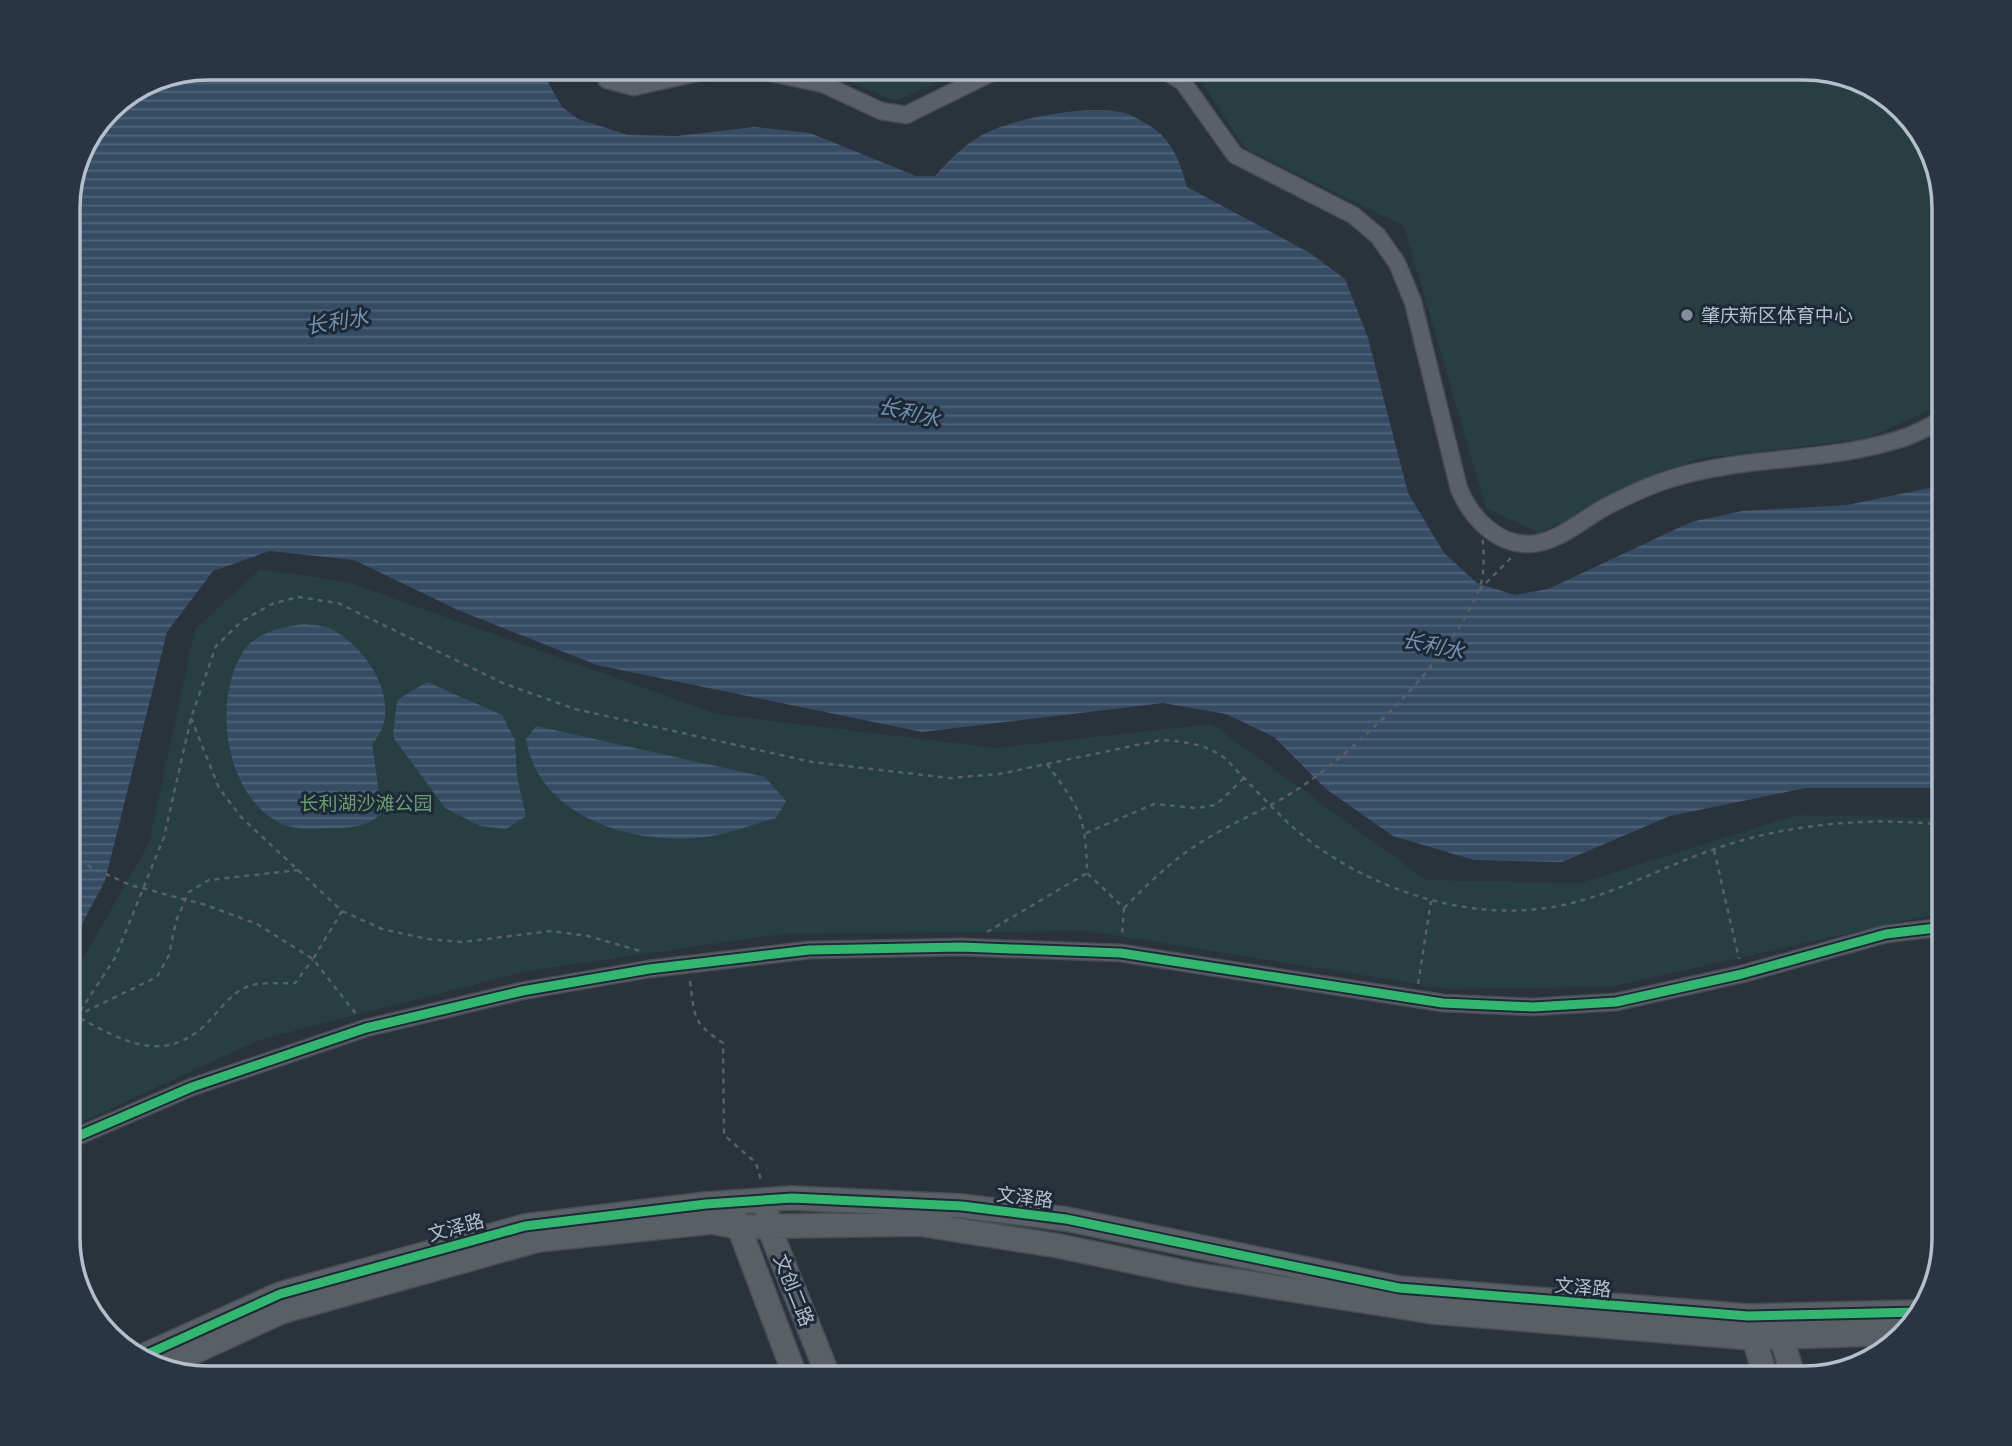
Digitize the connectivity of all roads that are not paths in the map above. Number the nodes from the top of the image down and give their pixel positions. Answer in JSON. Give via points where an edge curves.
{"nodes":[{"id":1,"x":607,"y":80,"type":"edge"},
{"id":2,"x":665,"y":80,"type":"edge"},
{"id":3,"x":802,"y":80,"type":"edge"},
{"id":4,"x":977,"y":80,"type":"edge"},
{"id":5,"x":1180,"y":80,"type":"edge"},
{"id":6,"x":1932,"y":425,"type":"edge"},
{"id":7,"x":1932,"y":928,"type":"edge"},
{"id":8,"x":81,"y":1135,"type":"edge"},
{"id":9,"x":766,"y":1200,"type":"junction"},
{"id":10,"x":732,"y":1203,"type":"junction"},
{"id":11,"x":768,"y":1224,"type":"junction"},
{"id":12,"x":737,"y":1227,"type":"junction"},
{"id":13,"x":1906,"y":1313,"type":"edge"},
{"id":14,"x":1777,"y":1326,"type":"junction"},
{"id":15,"x":1750,"y":1327,"type":"junction"},
{"id":16,"x":1890,"y":1332,"type":"edge"},
{"id":17,"x":152,"y":1352,"type":"edge"},
{"id":18,"x":175,"y":1361,"type":"edge"},
{"id":19,"x":791,"y":1366,"type":"edge"},
{"id":20,"x":824,"y":1366,"type":"edge"},
{"id":21,"x":1762,"y":1366,"type":"edge"},
{"id":22,"x":1790,"y":1366,"type":"edge"}],
"edges":[{"from":1,"to":2,"type":"street","via":[[634,87]]},
{"from":3,"to":4,"type":"street","via":[[822,84],[881,111],[906,115]]},
{"from":5,"to":6,"type":"street","via":[[1235,156],[1353,215],[1378,236],[1397,263],[1413,302],[1467,508],[1505,540],[1531,544],[1550,539],[1610,504],[1669,479],[1727,465],[1864,448],[1902,439]]},
{"from":7,"to":8,"type":"street","via":[[1886,934],[1742,974],[1616,1002],[1533,1007],[1443,1003],[1121,954],[961,947],[809,950],[522,991],[366,1028],[192,1087]]},
{"from":9,"to":10,"type":"street","name":"文泽路"},
{"from":9,"to":11,"type":"street","name":"文创二路"},
{"from":9,"to":15,"type":"street","name":"文泽路","via":[[962,1206],[1066,1220],[1399,1288]]},
{"from":10,"to":12,"type":"street","name":"文创二路"},
{"from":10,"to":17,"type":"street","name":"文泽路","via":[[525,1226],[280,1294]]},
{"from":11,"to":12,"type":"street","name":"文泽路"},
{"from":11,"to":15,"type":"street","name":"文泽路","via":[[919,1224],[1433,1312]]},
{"from":11,"to":20,"type":"street","name":"文创二路"},
{"from":12,"to":18,"type":"street","name":"文泽路","via":[[712,1222],[538,1240],[281,1312]]},
{"from":12,"to":19,"type":"street","name":"文创二路"},
{"from":13,"to":14,"type":"street","name":"文泽路"},
{"from":14,"to":15,"type":"street","name":"文泽路"},
{"from":14,"to":16,"type":"street","name":"文泽路"},
{"from":14,"to":22,"type":"street"},
{"from":15,"to":21,"type":"street"}]}
